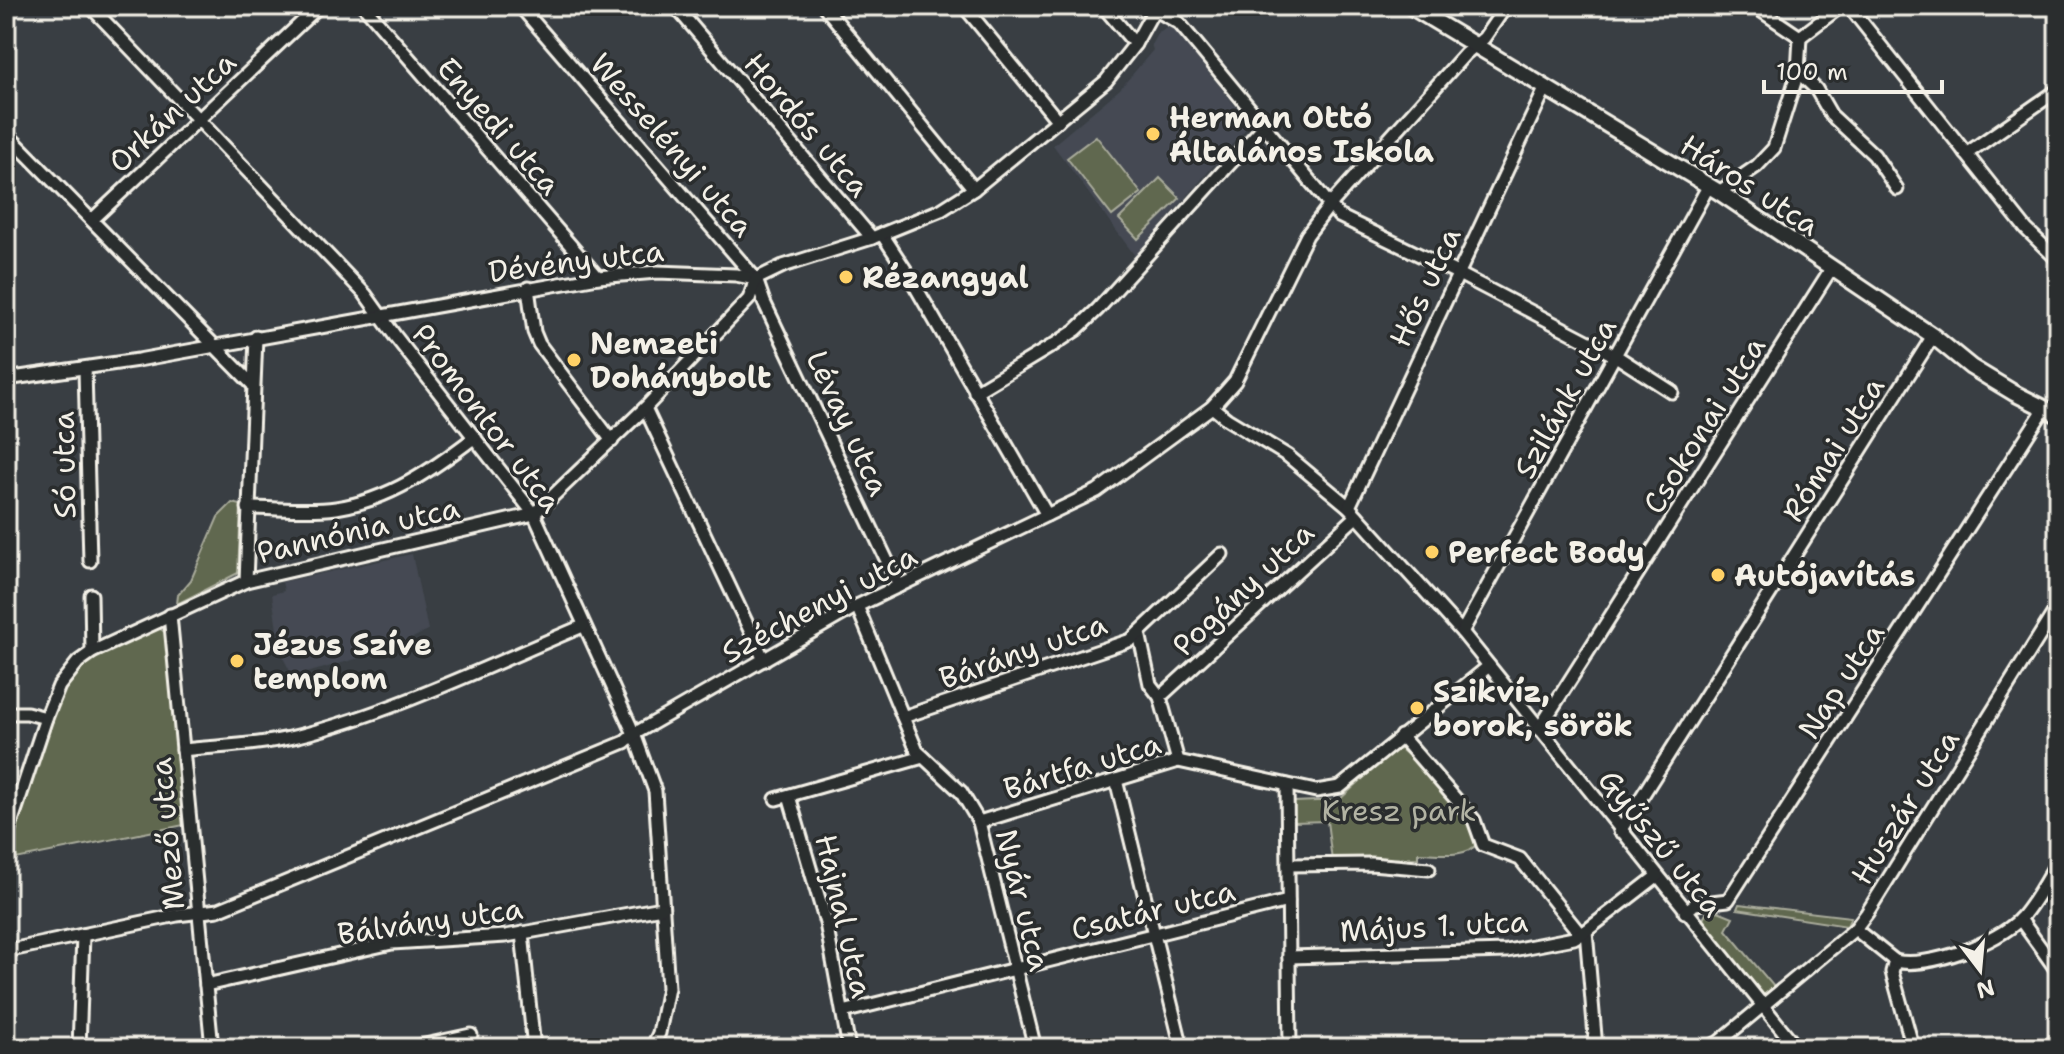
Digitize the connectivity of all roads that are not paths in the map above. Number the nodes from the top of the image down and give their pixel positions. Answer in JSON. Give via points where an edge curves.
{"nodes":[{"id":1,"x":90,"y":6,"type":"edge"},
{"id":2,"x":319,"y":6,"type":"edge"},
{"id":3,"x":364,"y":6,"type":"edge"},
{"id":4,"x":520,"y":6,"type":"edge"},
{"id":5,"x":675,"y":6,"type":"edge"},
{"id":6,"x":824,"y":6,"type":"edge"},
{"id":7,"x":964,"y":6,"type":"edge"},
{"id":8,"x":1103,"y":6,"type":"edge"},
{"id":9,"x":1410,"y":6,"type":"edge"},
{"id":10,"x":1506,"y":6,"type":"edge"},
{"id":11,"x":1754,"y":6,"type":"edge"},
{"id":12,"x":1841,"y":6,"type":"edge"},
{"id":13,"x":1849,"y":6,"type":"edge"},
{"id":14,"x":1155,"y":7,"type":"edge"},
{"id":15,"x":1800,"y":37,"type":"junction"},
{"id":16,"x":1135,"y":44,"type":"junction"},
{"id":17,"x":1476,"y":47,"type":"junction"},
{"id":18,"x":1798,"y":72,"type":"junction"},
{"id":19,"x":1545,"y":89,"type":"junction"},
{"id":20,"x":2058,"y":90,"type":"edge"},
{"id":21,"x":198,"y":119,"type":"junction"},
{"id":22,"x":1058,"y":121,"type":"junction"},
{"id":23,"x":1264,"y":126,"type":"junction"},
{"id":24,"x":6,"y":133,"type":"edge"},
{"id":25,"x":1966,"y":154,"type":"junction"},
{"id":26,"x":974,"y":189,"type":"junction"},
{"id":27,"x":1897,"y":189,"type":"dead end"},
{"id":28,"x":1713,"y":190,"type":"junction"},
{"id":29,"x":1329,"y":206,"type":"junction"},
{"id":30,"x":92,"y":220,"type":"junction"},
{"id":31,"x":877,"y":236,"type":"junction"},
{"id":32,"x":2058,"y":260,"type":"edge"},
{"id":33,"x":1831,"y":269,"type":"junction"},
{"id":34,"x":1457,"y":273,"type":"junction"},
{"id":35,"x":598,"y":277,"type":"junction"},
{"id":36,"x":756,"y":279,"type":"junction"},
{"id":37,"x":528,"y":288,"type":"junction"},
{"id":38,"x":381,"y":316,"type":"junction"},
{"id":39,"x":1933,"y":336,"type":"junction"},
{"id":40,"x":256,"y":337,"type":"junction"},
{"id":41,"x":215,"y":345,"type":"junction"},
{"id":42,"x":1616,"y":356,"type":"junction"},
{"id":43,"x":85,"y":369,"type":"junction"},
{"id":44,"x":6,"y":379,"type":"edge"},
{"id":45,"x":253,"y":385,"type":"junction"},
{"id":46,"x":975,"y":392,"type":"junction"},
{"id":47,"x":1672,"y":392,"type":"dead end"},
{"id":48,"x":1212,"y":407,"type":"junction"},
{"id":49,"x":645,"y":408,"type":"junction"},
{"id":50,"x":2052,"y":411,"type":"edge"},
{"id":51,"x":475,"y":437,"type":"junction"},
{"id":52,"x":612,"y":441,"type":"junction"},
{"id":53,"x":248,"y":508,"type":"junction"},
{"id":54,"x":1353,"y":511,"type":"junction"},
{"id":55,"x":534,"y":514,"type":"junction"},
{"id":56,"x":1047,"y":515,"type":"junction"},
{"id":57,"x":1222,"y":554,"type":"dead end"},
{"id":58,"x":90,"y":561,"type":"dead end"},
{"id":59,"x":246,"y":581,"type":"junction"},
{"id":60,"x":899,"y":586,"type":"junction"},
{"id":61,"x":91,"y":595,"type":"dead end"},
{"id":62,"x":857,"y":606,"type":"junction"},
{"id":63,"x":2058,"y":606,"type":"edge"},
{"id":64,"x":170,"y":615,"type":"junction"},
{"id":65,"x":583,"y":626,"type":"junction"},
{"id":66,"x":1462,"y":632,"type":"junction"},
{"id":67,"x":1139,"y":633,"type":"junction"},
{"id":68,"x":92,"y":652,"type":"junction"},
{"id":69,"x":764,"y":660,"type":"junction"},
{"id":70,"x":1489,"y":666,"type":"junction"},
{"id":71,"x":1160,"y":697,"type":"junction"},
{"id":72,"x":6,"y":713,"type":"edge"},
{"id":73,"x":903,"y":717,"type":"junction"},
{"id":74,"x":46,"y":718,"type":"junction"},
{"id":75,"x":1539,"y":729,"type":"junction"},
{"id":76,"x":634,"y":734,"type":"junction"},
{"id":77,"x":1401,"y":736,"type":"junction"},
{"id":78,"x":183,"y":750,"type":"junction"},
{"id":79,"x":923,"y":757,"type":"junction"},
{"id":80,"x":1178,"y":761,"type":"junction"},
{"id":81,"x":1116,"y":780,"type":"junction"},
{"id":82,"x":1287,"y":785,"type":"junction"},
{"id":83,"x":789,"y":796,"type":"junction"},
{"id":84,"x":776,"y":799,"type":"dead end"},
{"id":85,"x":979,"y":822,"type":"junction"},
{"id":86,"x":1620,"y":831,"type":"junction"},
{"id":87,"x":6,"y":839,"type":"edge"},
{"id":88,"x":2058,"y":860,"type":"edge"},
{"id":89,"x":1288,"y":865,"type":"junction"},
{"id":90,"x":1429,"y":869,"type":"dead end"},
{"id":91,"x":1657,"y":876,"type":"junction"},
{"id":92,"x":1288,"y":901,"type":"junction"},
{"id":93,"x":662,"y":908,"type":"junction"},
{"id":94,"x":1685,"y":912,"type":"junction"},
{"id":95,"x":198,"y":913,"type":"junction"},
{"id":96,"x":2020,"y":919,"type":"junction"},
{"id":97,"x":1855,"y":929,"type":"junction"},
{"id":98,"x":522,"y":933,"type":"junction"},
{"id":99,"x":1584,"y":933,"type":"junction"},
{"id":100,"x":1154,"y":934,"type":"junction"},
{"id":101,"x":83,"y":935,"type":"junction"},
{"id":102,"x":6,"y":951,"type":"edge"},
{"id":103,"x":1289,"y":957,"type":"junction"},
{"id":104,"x":1895,"y":961,"type":"junction"},
{"id":105,"x":1016,"y":968,"type":"junction"},
{"id":106,"x":2058,"y":972,"type":"edge"},
{"id":107,"x":206,"y":985,"type":"junction"},
{"id":108,"x":1762,"y":1007,"type":"junction"},
{"id":109,"x":843,"y":1012,"type":"junction"},
{"id":110,"x":471,"y":1035,"type":"dead end"},
{"id":111,"x":79,"y":1048,"type":"edge"},
{"id":112,"x":212,"y":1048,"type":"edge"},
{"id":113,"x":411,"y":1048,"type":"edge"},
{"id":114,"x":534,"y":1048,"type":"edge"},
{"id":115,"x":652,"y":1048,"type":"edge"},
{"id":116,"x":849,"y":1048,"type":"edge"},
{"id":117,"x":1035,"y":1048,"type":"edge"},
{"id":118,"x":1182,"y":1048,"type":"edge"},
{"id":119,"x":1290,"y":1048,"type":"edge"},
{"id":120,"x":1470,"y":1048,"type":"edge"},
{"id":121,"x":1527,"y":1048,"type":"edge"},
{"id":122,"x":1596,"y":1048,"type":"edge"},
{"id":123,"x":1674,"y":1048,"type":"edge"},
{"id":124,"x":1797,"y":1048,"type":"edge"},
{"id":125,"x":1913,"y":1048,"type":"edge"}],
"edges":[{"from":1,"to":21,"type":"street","name":"Promontor utca"},
{"from":2,"to":21,"type":"street","name":"Orkán utca"},
{"from":3,"to":35,"type":"street","name":"Enyedi utca"},
{"from":4,"to":36,"type":"street","name":"Wesselényi utca"},
{"from":5,"to":31,"type":"street","name":"Hordós utca"},
{"from":6,"to":26,"type":"street"},
{"from":7,"to":22,"type":"street"},
{"from":8,"to":16,"type":"street"},
{"from":9,"to":17,"type":"street","name":"Háros utca"},
{"from":10,"to":17,"type":"street","name":"Széchenyi utca"},
{"from":11,"to":15,"type":"street"},
{"from":12,"to":15,"type":"street"},
{"from":13,"to":25,"type":"street"},
{"from":14,"to":16,"type":"street"},
{"from":14,"to":23,"type":"street","via":[[1179,23]]},
{"from":15,"to":18,"type":"street"},
{"from":16,"to":22,"type":"street","via":[[1106,81]]},
{"from":17,"to":19,"type":"street","name":"Háros utca"},
{"from":17,"to":29,"type":"street","name":"Széchenyi utca"},
{"from":18,"to":27,"type":"street","via":[[1831,115],[1874,155]]},
{"from":18,"to":28,"type":"street","via":[[1774,148],[1757,166]]},
{"from":19,"to":28,"type":"street","name":"Háros utca"},
{"from":19,"to":34,"type":"street","name":"Hős utca"},
{"from":20,"to":25,"type":"street"},
{"from":21,"to":30,"type":"street","name":"Orkán utca"},
{"from":21,"to":38,"type":"street","name":"Promontor utca"},
{"from":22,"to":26,"type":"street"},
{"from":23,"to":29,"type":"street"},
{"from":23,"to":46,"type":"street","via":[[1076,330]]},
{"from":24,"to":30,"type":"street"},
{"from":25,"to":32,"type":"street"},
{"from":26,"to":31,"type":"street","via":[[941,210]]},
{"from":28,"to":33,"type":"street","name":"Háros utca"},
{"from":28,"to":42,"type":"street","name":"Szilánk utca"},
{"from":29,"to":34,"type":"street","via":[[1339,216]]},
{"from":29,"to":48,"type":"street","name":"Széchenyi utca","via":[[1307,235],[1235,381]]},
{"from":30,"to":41,"type":"street"},
{"from":31,"to":36,"type":"street"},
{"from":31,"to":46,"type":"street","name":"Hordós utca","via":[[910,277]]},
{"from":33,"to":39,"type":"street","name":"Háros utca"},
{"from":33,"to":75,"type":"street","name":"Csokonai utca"},
{"from":34,"to":42,"type":"street"},
{"from":34,"to":54,"type":"street","name":"Hős utca"},
{"from":35,"to":36,"type":"street","name":"Dévény utca","via":[[657,272]]},
{"from":35,"to":37,"type":"street","name":"Dévény utca"},
{"from":36,"to":49,"type":"street","via":[[749,299]]},
{"from":36,"to":60,"type":"street","name":"Lévay utca"},
{"from":37,"to":38,"type":"street","name":"Dévény utca"},
{"from":37,"to":52,"type":"street","via":[[539,344]]},
{"from":38,"to":40,"type":"street","name":"Dévény utca"},
{"from":38,"to":51,"type":"street","name":"Promontor utca"},
{"from":39,"to":50,"type":"street","name":"Háros utca","via":[[1971,367]]},
{"from":39,"to":86,"type":"street","name":"Római utca"},
{"from":40,"to":41,"type":"street","name":"Dévény utca"},
{"from":40,"to":45,"type":"street"},
{"from":41,"to":43,"type":"street","name":"Dévény utca"},
{"from":41,"to":45,"type":"street"},
{"from":42,"to":47,"type":"street"},
{"from":42,"to":66,"type":"street","name":"Szilánk utca"},
{"from":43,"to":44,"type":"street","name":"Dévény utca"},
{"from":43,"to":58,"type":"street","name":"Só utca"},
{"from":45,"to":53,"type":"street"},
{"from":46,"to":56,"type":"street","name":"Hordós utca"},
{"from":48,"to":54,"type":"street","name":"Gyűszű utca","via":[[1288,456]]},
{"from":48,"to":56,"type":"street","name":"Széchenyi utca","via":[[1097,491]]},
{"from":49,"to":52,"type":"street"},
{"from":49,"to":69,"type":"street"},
{"from":50,"to":94,"type":"street","name":"Nap utca","via":[[1728,900],[1695,904]]},
{"from":51,"to":53,"type":"street","via":[[422,476],[368,500],[324,509]]},
{"from":51,"to":55,"type":"street","name":"Promontor utca"},
{"from":52,"to":55,"type":"street"},
{"from":53,"to":59,"type":"street"},
{"from":54,"to":66,"type":"street","name":"Gyűszű utca"},
{"from":54,"to":71,"type":"street","name":"Pogány utca"},
{"from":55,"to":59,"type":"street","name":"Pannónia utca"},
{"from":55,"to":65,"type":"street","name":"Promontor utca"},
{"from":56,"to":60,"type":"street","name":"Széchenyi utca"},
{"from":57,"to":67,"type":"street","name":"Bárány utca"},
{"from":59,"to":64,"type":"street","name":"Pannónia utca"},
{"from":60,"to":62,"type":"street","name":"Széchenyi utca"},
{"from":61,"to":68,"type":"street"},
{"from":62,"to":69,"type":"street","name":"Széchenyi utca"},
{"from":62,"to":73,"type":"street","name":"Nyár utca"},
{"from":63,"to":97,"type":"street","name":"Huszár utca"},
{"from":64,"to":68,"type":"street","name":"Pannónia utca"},
{"from":64,"to":78,"type":"street","name":"Mező utca"},
{"from":65,"to":76,"type":"street","name":"Promontor utca"},
{"from":65,"to":78,"type":"street","via":[[390,706],[310,732]]},
{"from":66,"to":70,"type":"street","name":"Gyűszű utca"},
{"from":67,"to":71,"type":"street","via":[[1150,684]]},
{"from":67,"to":73,"type":"street","name":"Bárány utca"},
{"from":68,"to":74,"type":"street","name":"Pannónia utca","via":[[67,673]]},
{"from":69,"to":76,"type":"street","name":"Széchenyi utca"},
{"from":70,"to":75,"type":"street","name":"Gyűszű utca"},
{"from":70,"to":77,"type":"street","name":"Bártfa utca"},
{"from":71,"to":80,"type":"street"},
{"from":72,"to":74,"type":"street"},
{"from":73,"to":79,"type":"street","name":"Nyár utca"},
{"from":74,"to":87,"type":"street","name":"Pannónia utca"},
{"from":75,"to":86,"type":"street","name":"Gyűszű utca"},
{"from":76,"to":93,"type":"street","name":"Promontor utca","via":[[655,791]]},
{"from":76,"to":95,"type":"street","name":"Széchenyi utca","via":[[218,910]]},
{"from":77,"to":82,"type":"street","name":"Bártfa utca","via":[[1340,787],[1316,791]]},
{"from":77,"to":99,"type":"street","via":[[1474,820],[1483,845],[1520,859]]},
{"from":78,"to":95,"type":"street","name":"Mező utca"},
{"from":79,"to":83,"type":"street"},
{"from":79,"to":85,"type":"street","name":"Nyár utca","via":[[961,792]]},
{"from":80,"to":81,"type":"street","name":"Bártfa utca"},
{"from":80,"to":82,"type":"street","name":"Bártfa utca"},
{"from":81,"to":85,"type":"street","name":"Bártfa utca"},
{"from":81,"to":100,"type":"street"},
{"from":82,"to":89,"type":"street"},
{"from":83,"to":84,"type":"street"},
{"from":83,"to":109,"type":"street","name":"Hajnal utca","via":[[826,923]]},
{"from":85,"to":105,"type":"street","name":"Nyár utca"},
{"from":86,"to":91,"type":"street","name":"Gyűszű utca"},
{"from":88,"to":96,"type":"street"},
{"from":89,"to":90,"type":"street"},
{"from":89,"to":92,"type":"street"},
{"from":91,"to":94,"type":"street","name":"Gyűszű utca"},
{"from":91,"to":99,"type":"street","name":"Május 1. utca"},
{"from":92,"to":100,"type":"street","name":"Csatár utca"},
{"from":92,"to":103,"type":"street"},
{"from":93,"to":98,"type":"street","name":"Bálvány utca"},
{"from":93,"to":115,"type":"street","name":"Promontor utca","via":[[668,988]]},
{"from":94,"to":108,"type":"street","name":"Gyűszű utca"},
{"from":95,"to":101,"type":"street","name":"Széchenyi utca"},
{"from":95,"to":107,"type":"street","name":"Mező utca"},
{"from":96,"to":104,"type":"street","via":[[1963,951],[1909,964]]},
{"from":96,"to":106,"type":"street"},
{"from":97,"to":104,"type":"street"},
{"from":97,"to":108,"type":"street","name":"Huszár utca"},
{"from":98,"to":107,"type":"street","name":"Bálvány utca","via":[[392,943]]},
{"from":98,"to":114,"type":"street"},
{"from":99,"to":103,"type":"street","name":"Május 1. utca","via":[[1507,951]]},
{"from":99,"to":122,"type":"street"},
{"from":100,"to":105,"type":"street","name":"Csatár utca"},
{"from":100,"to":118,"type":"street"},
{"from":101,"to":102,"type":"street","name":"Széchenyi utca"},
{"from":101,"to":111,"type":"street"},
{"from":103,"to":119,"type":"street"},
{"from":104,"to":125,"type":"street","via":[[1892,972]]},
{"from":105,"to":109,"type":"street","name":"Csatár utca"},
{"from":105,"to":117,"type":"street","name":"Nyár utca"},
{"from":107,"to":112,"type":"street","name":"Mező utca"},
{"from":108,"to":123,"type":"street","name":"Huszár utca","via":[[1711,1046]]},
{"from":108,"to":124,"type":"street","name":"Gyűszű utca"},
{"from":109,"to":116,"type":"street","name":"Hajnal utca"},
{"from":110,"to":113,"type":"street"},
{"from":120,"to":121,"type":"street"}]}
